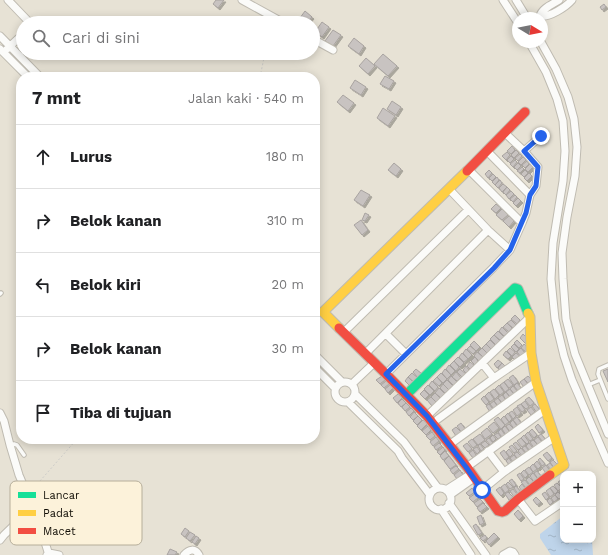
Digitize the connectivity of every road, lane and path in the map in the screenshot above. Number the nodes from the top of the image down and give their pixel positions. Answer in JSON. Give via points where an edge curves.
{"nodes":[{"id":1,"x":8,"y":0,"type":"edge"},
{"id":2,"x":242,"y":0,"type":"edge"},
{"id":3,"x":503,"y":0,"type":"edge"},
{"id":4,"x":516,"y":0,"type":"edge"},
{"id":5,"x":559,"y":0,"type":"edge"},
{"id":6,"x":572,"y":0,"type":"edge"},
{"id":7,"x":523,"y":12,"type":"edge"},
{"id":8,"x":541,"y":12,"type":"edge"},
{"id":9,"x":512,"y":14,"type":"edge"},
{"id":10,"x":23,"y":16,"type":"edge"},
{"id":11,"x":271,"y":16,"type":"edge"},
{"id":12,"x":548,"y":16,"type":"edge"},
{"id":13,"x":0,"y":36,"type":"edge"},
{"id":14,"x":16,"y":40,"type":"edge"},
{"id":15,"x":320,"y":43,"type":"edge"},
{"id":16,"x":10,"y":46,"type":"junction"},
{"id":17,"x":532,"y":48,"type":"edge"},
{"id":18,"x":544,"y":48,"type":"edge"},
{"id":19,"x":333,"y":50,"type":"dead end"},
{"id":20,"x":2,"y":51,"type":"edge"},
{"id":21,"x":16,"y":52,"type":"edge"},
{"id":22,"x":24,"y":60,"type":"edge"},
{"id":23,"x":264,"y":60,"type":"edge"},
{"id":24,"x":23,"y":72,"type":"edge"},
{"id":25,"x":35,"y":72,"type":"edge"},
{"id":26,"x":261,"y":72,"type":"edge"},
{"id":27,"x":525,"y":112,"type":"dead end"},
{"id":28,"x":574,"y":119,"type":"junction"},
{"id":29,"x":563,"y":121,"type":"junction"},
{"id":30,"x":505,"y":133,"type":"junction"},
{"id":31,"x":541,"y":136,"type":"dead end"},
{"id":32,"x":487,"y":151,"type":"junction"},
{"id":33,"x":524,"y":151,"type":"junction"},
{"id":34,"x":469,"y":170,"type":"junction"},
{"id":35,"x":449,"y":190,"type":"junction"},
{"id":36,"x":530,"y":195,"type":"junction"},
{"id":37,"x":468,"y":210,"type":"junction"},
{"id":38,"x":522,"y":222,"type":"junction"},
{"id":39,"x":488,"y":230,"type":"junction"},
{"id":40,"x":510,"y":250,"type":"junction"},
{"id":41,"x":530,"y":317,"type":"junction"},
{"id":42,"x":555,"y":319,"type":"junction"},
{"id":43,"x":566,"y":319,"type":"junction"},
{"id":44,"x":344,"y":332,"type":"junction"},
{"id":45,"x":386,"y":334,"type":"junction"},
{"id":46,"x":531,"y":353,"type":"junction"},
{"id":47,"x":365,"y":354,"type":"junction"},
{"id":48,"x":406,"y":354,"type":"junction"},
{"id":49,"x":320,"y":360,"type":"edge"},
{"id":50,"x":374,"y":363,"type":"junction"},
{"id":51,"x":482,"y":363,"type":"junction"},
{"id":52,"x":608,"y":364,"type":"edge"},
{"id":53,"x":320,"y":373,"type":"edge"},
{"id":54,"x":386,"y":374,"type":"junction"},
{"id":55,"x":494,"y":378,"type":"junction"},
{"id":56,"x":600,"y":380,"type":"junction"},
{"id":57,"x":342,"y":382,"type":"junction"},
{"id":58,"x":536,"y":382,"type":"junction"},
{"id":59,"x":352,"y":384,"type":"junction"},
{"id":60,"x":588,"y":386,"type":"junction"},
{"id":61,"x":335,"y":388,"type":"junction"},
{"id":62,"x":355,"y":394,"type":"junction"},
{"id":63,"x":406,"y":395,"type":"junction"},
{"id":64,"x":608,"y":399,"type":"edge"},
{"id":65,"x":348,"y":402,"type":"junction"},
{"id":66,"x":545,"y":410,"type":"junction"},
{"id":67,"x":0,"y":413,"type":"edge"},
{"id":68,"x":427,"y":416,"type":"junction"},
{"id":69,"x":438,"y":419,"type":"dead end"},
{"id":70,"x":2,"y":423,"type":"edge"},
{"id":71,"x":608,"y":434,"type":"edge"},
{"id":72,"x":555,"y":437,"type":"junction"},
{"id":73,"x":73,"y":444,"type":"edge"},
{"id":74,"x":10,"y":445,"type":"junction"},
{"id":75,"x":449,"y":445,"type":"junction"},
{"id":76,"x":488,"y":451,"type":"junction"},
{"id":77,"x":24,"y":455,"type":"dead end"},
{"id":78,"x":608,"y":463,"type":"edge"},
{"id":79,"x":504,"y":472,"type":"junction"},
{"id":80,"x":470,"y":473,"type":"junction"},
{"id":81,"x":22,"y":481,"type":"edge"},
{"id":82,"x":40,"y":481,"type":"edge"},
{"id":83,"x":438,"y":488,"type":"junction"},
{"id":84,"x":482,"y":490,"type":"junction"},
{"id":85,"x":448,"y":492,"type":"junction"},
{"id":86,"x":430,"y":495,"type":"junction"},
{"id":87,"x":518,"y":499,"type":"junction"},
{"id":88,"x":449,"y":503,"type":"junction"},
{"id":89,"x":560,"y":504,"type":"edge"},
{"id":90,"x":441,"y":509,"type":"junction"},
{"id":91,"x":10,"y":529,"type":"edge"},
{"id":92,"x":0,"y":540,"type":"edge"},
{"id":93,"x":48,"y":554,"type":"edge"},
{"id":94,"x":59,"y":555,"type":"edge"},
{"id":95,"x":184,"y":555,"type":"edge"},
{"id":96,"x":199,"y":555,"type":"edge"},
{"id":97,"x":471,"y":555,"type":"edge"},
{"id":98,"x":486,"y":555,"type":"edge"},
{"id":99,"x":503,"y":555,"type":"edge"},
{"id":100,"x":515,"y":555,"type":"edge"}],
"edges":[{"from":1,"to":10,"type":"street"},
{"from":2,"to":11,"type":"street"},
{"from":3,"to":9,"type":"street"},
{"from":4,"to":7,"type":"street"},
{"from":5,"to":8,"type":"street"},
{"from":6,"to":12,"type":"street"},
{"from":13,"to":16,"type":"street"},
{"from":14,"to":16,"type":"street"},
{"from":15,"to":19,"type":"street"},
{"from":16,"to":20,"type":"street"},
{"from":16,"to":21,"type":"street"},
{"from":17,"to":29,"type":"street","via":[[546,72]]},
{"from":18,"to":28,"type":"street","via":[[568,97]]},
{"from":20,"to":24,"type":"street"},
{"from":22,"to":25,"type":"street"},
{"from":23,"to":26,"type":"path"},
{"from":27,"to":30,"type":"street"},
{"from":28,"to":29,"type":"street"},
{"from":28,"to":43,"type":"street","via":[[577,147],[575,176],[562,253]]},
{"from":29,"to":42,"type":"street","via":[[563,181],[553,243],[551,279]]},
{"from":30,"to":32,"type":"street"},
{"from":30,"to":33,"type":"street"},
{"from":31,"to":33,"type":"street"},
{"from":32,"to":34,"type":"street"},
{"from":32,"to":36,"type":"street"},
{"from":33,"to":36,"type":"street","via":[[538,167],[536,186]]},
{"from":34,"to":35,"type":"street"},
{"from":34,"to":38,"type":"street"},
{"from":35,"to":37,"type":"street"},
{"from":35,"to":44,"type":"street","via":[[323,312]]},
{"from":36,"to":38,"type":"street"},
{"from":37,"to":39,"type":"street"},
{"from":37,"to":44,"type":"street"},
{"from":38,"to":40,"type":"street"},
{"from":39,"to":40,"type":"street"},
{"from":39,"to":45,"type":"street"},
{"from":40,"to":48,"type":"street"},
{"from":41,"to":46,"type":"street"},
{"from":41,"to":51,"type":"street"},
{"from":41,"to":63,"type":"street","via":[[520,292],[515,288]]},
{"from":42,"to":43,"type":"street"},
{"from":42,"to":78,"type":"street","via":[[572,380]]},
{"from":43,"to":60,"type":"street","via":[[575,354]]},
{"from":44,"to":47,"type":"street"},
{"from":45,"to":47,"type":"street"},
{"from":45,"to":48,"type":"street"},
{"from":46,"to":55,"type":"street"},
{"from":46,"to":58,"type":"street"},
{"from":47,"to":50,"type":"street"},
{"from":48,"to":54,"type":"street"},
{"from":49,"to":57,"type":"street"},
{"from":50,"to":54,"type":"street"},
{"from":50,"to":59,"type":"street"},
{"from":51,"to":55,"type":"street"},
{"from":51,"to":68,"type":"street"},
{"from":52,"to":56,"type":"lane","via":[[599,369]]},
{"from":53,"to":61,"type":"street"},
{"from":54,"to":63,"type":"street"},
{"from":55,"to":69,"type":"street"},
{"from":56,"to":60,"type":"lane"},
{"from":56,"to":64,"type":"lane"},
{"from":57,"to":59,"type":"street"},
{"from":57,"to":61,"type":"street"},
{"from":58,"to":66,"type":"street"},
{"from":58,"to":75,"type":"street"},
{"from":59,"to":62,"type":"street"},
{"from":60,"to":71,"type":"street"},
{"from":61,"to":65,"type":"street","via":[[337,399]]},
{"from":62,"to":65,"type":"street"},
{"from":62,"to":83,"type":"street","via":[[404,442]]},
{"from":63,"to":68,"type":"street"},
{"from":65,"to":86,"type":"street","via":[[398,451]]},
{"from":66,"to":72,"type":"street"},
{"from":66,"to":76,"type":"street"},
{"from":67,"to":70,"type":"street"},
{"from":68,"to":75,"type":"street"},
{"from":70,"to":74,"type":"street"},
{"from":72,"to":79,"type":"street"},
{"from":72,"to":87,"type":"street","via":[[564,465]]},
{"from":73,"to":82,"type":"path"},
{"from":74,"to":77,"type":"lane","via":[[17,445]]},
{"from":74,"to":81,"type":"street"},
{"from":75,"to":80,"type":"street"},
{"from":76,"to":79,"type":"street"},
{"from":76,"to":80,"type":"street"},
{"from":79,"to":84,"type":"street"},
{"from":80,"to":84,"type":"street"},
{"from":80,"to":85,"type":"street"},
{"from":83,"to":85,"type":"street"},
{"from":83,"to":86,"type":"street"},
{"from":84,"to":87,"type":"street","via":[[500,512],[505,511]]},
{"from":85,"to":88,"type":"street"},
{"from":86,"to":90,"type":"street","via":[[431,505]]},
{"from":87,"to":89,"type":"street","via":[[535,520]]},
{"from":88,"to":90,"type":"street"},
{"from":88,"to":98,"type":"street"},
{"from":90,"to":97,"type":"street"},
{"from":91,"to":92,"type":"street"},
{"from":93,"to":94,"type":"street"},
{"from":95,"to":96,"type":"street","via":[[192,550],[197,551]]},
{"from":99,"to":100,"type":"street","via":[[510,551]]}]}
